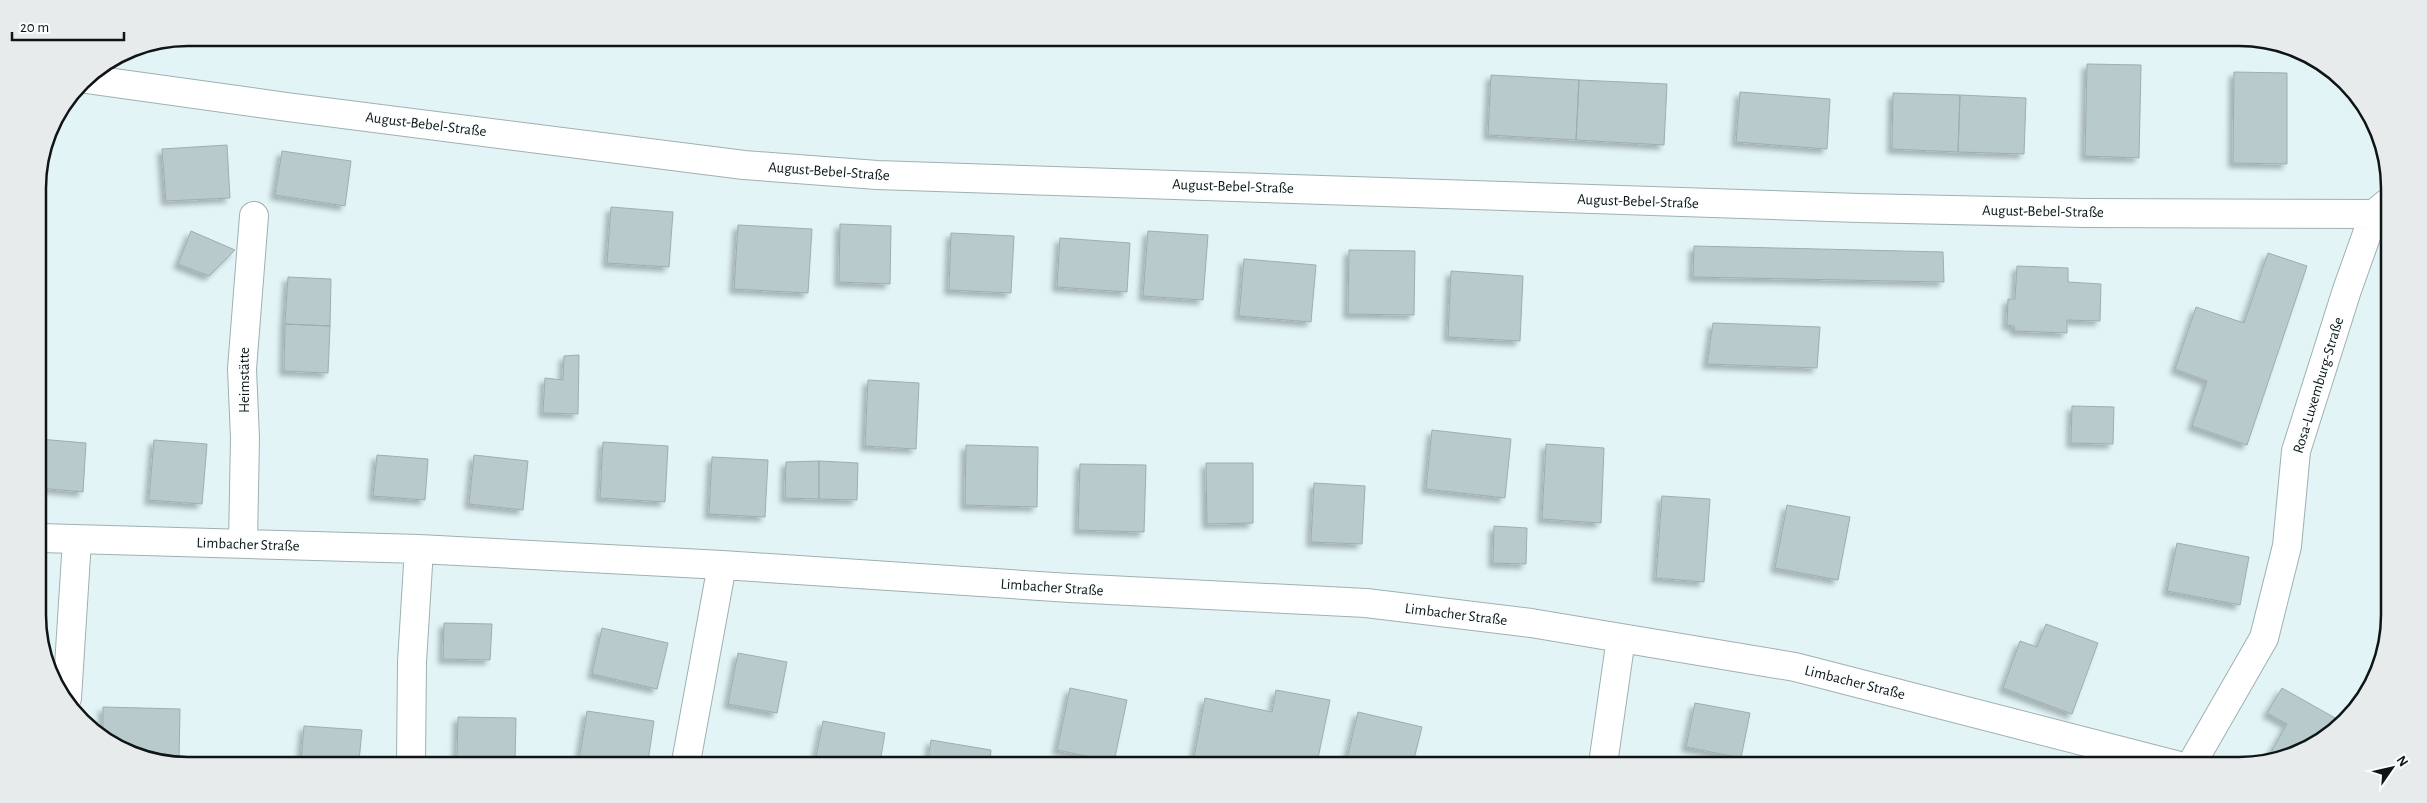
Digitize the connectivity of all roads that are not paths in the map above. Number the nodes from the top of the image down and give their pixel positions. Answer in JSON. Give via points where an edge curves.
{"nodes":[{"id":1,"x":97,"y":80,"type":"edge"},
{"id":2,"x":2381,"y":211,"type":"edge"},
{"id":3,"x":2381,"y":213,"type":"edge"},
{"id":4,"x":254,"y":216,"type":"dead end"},
{"id":5,"x":46,"y":538,"type":"edge"},
{"id":6,"x":77,"y":540,"type":"junction"},
{"id":7,"x":243,"y":543,"type":"junction"},
{"id":8,"x":419,"y":550,"type":"junction"},
{"id":9,"x":722,"y":565,"type":"junction"},
{"id":10,"x":1622,"y":638,"type":"junction"},
{"id":11,"x":68,"y":689,"type":"edge"},
{"id":12,"x":1604,"y":756,"type":"edge"},
{"id":13,"x":2141,"y":756,"type":"edge"},
{"id":14,"x":2196,"y":756,"type":"edge"},
{"id":15,"x":411,"y":757,"type":"edge"},
{"id":16,"x":687,"y":757,"type":"edge"}],
"edges":[{"from":1,"to":2,"type":"street","name":"August-Bebel-Straße","via":[[744,165],[877,175],[2095,213]]},
{"from":3,"to":14,"type":"street","name":"Rosa-Luxemburg-Straße","via":[[2347,290],[2296,451],[2287,546],[2264,638]]},
{"from":4,"to":7,"type":"street","name":"Heimstätte","via":[[242,369],[245,438]]},
{"from":5,"to":6,"type":"street","name":"Limbacher Straße"},
{"from":6,"to":7,"type":"street","name":"Limbacher Straße"},
{"from":6,"to":11,"type":"street"},
{"from":7,"to":8,"type":"street","name":"Limbacher Straße"},
{"from":8,"to":9,"type":"street","name":"Limbacher Straße"},
{"from":8,"to":15,"type":"street","via":[[412,662]]},
{"from":9,"to":10,"type":"street","name":"Limbacher Straße","via":[[1366,604],[1531,623]]},
{"from":9,"to":16,"type":"street"},
{"from":10,"to":12,"type":"street"},
{"from":10,"to":13,"type":"street","name":"Limbacher Straße","via":[[1795,667]]}]}
